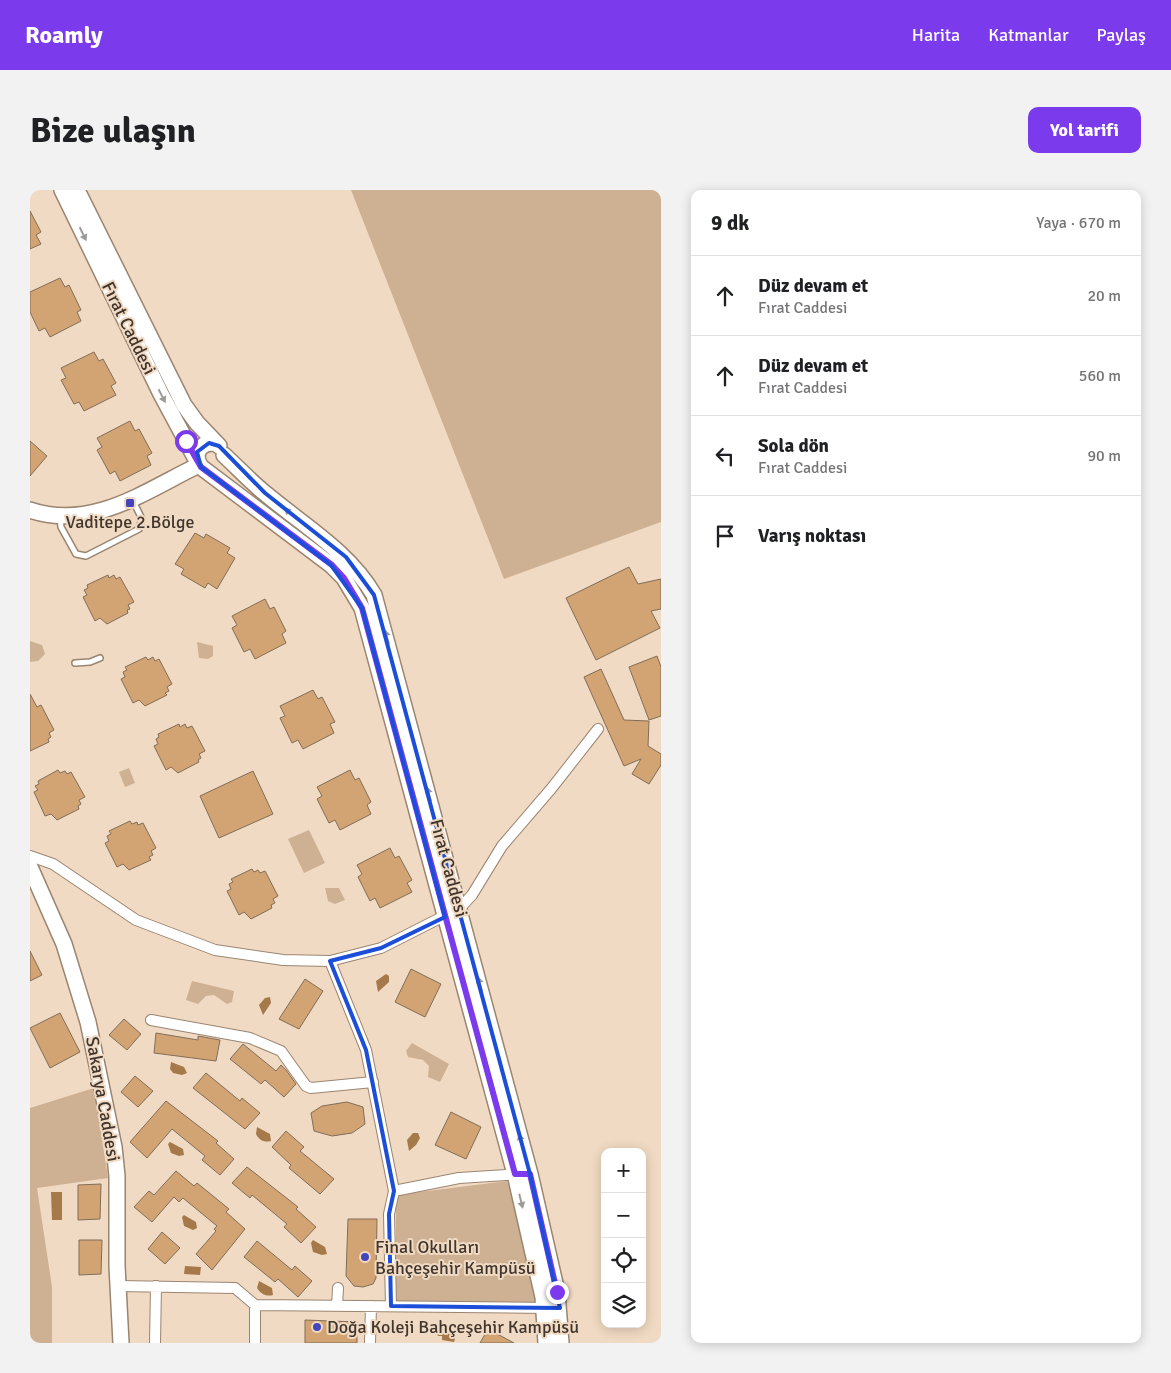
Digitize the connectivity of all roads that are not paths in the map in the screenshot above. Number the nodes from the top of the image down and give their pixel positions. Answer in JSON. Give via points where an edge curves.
{"nodes":[{"id":1,"x":62,"y":190,"type":"edge"},
{"id":2,"x":77,"y":190,"type":"edge"},
{"id":3,"x":220,"y":449,"type":"junction"},
{"id":4,"x":203,"y":467,"type":"junction"},
{"id":5,"x":132,"y":498,"type":"junction"},
{"id":6,"x":30,"y":510,"type":"edge"},
{"id":7,"x":60,"y":516,"type":"junction"},
{"id":8,"x":100,"y":658,"type":"dead end"},
{"id":9,"x":74,"y":663,"type":"dead end"},
{"id":10,"x":598,"y":729,"type":"dead end"},
{"id":11,"x":30,"y":856,"type":"edge"},
{"id":12,"x":30,"y":867,"type":"edge"},
{"id":13,"x":460,"y":908,"type":"junction"},
{"id":14,"x":445,"y":917,"type":"junction"},
{"id":15,"x":330,"y":961,"type":"junction"},
{"id":16,"x":151,"y":1020,"type":"dead end"},
{"id":17,"x":373,"y":1082,"type":"junction"},
{"id":18,"x":522,"y":1174,"type":"junction"},
{"id":19,"x":394,"y":1191,"type":"junction"},
{"id":20,"x":118,"y":1286,"type":"junction"},
{"id":21,"x":156,"y":1286,"type":"junction"},
{"id":22,"x":338,"y":1288,"type":"dead end"},
{"id":23,"x":255,"y":1305,"type":"junction"},
{"id":24,"x":337,"y":1306,"type":"junction"},
{"id":25,"x":371,"y":1306,"type":"junction"},
{"id":26,"x":392,"y":1306,"type":"junction"},
{"id":27,"x":553,"y":1308,"type":"junction"},
{"id":28,"x":121,"y":1343,"type":"edge"},
{"id":29,"x":155,"y":1343,"type":"edge"},
{"id":30,"x":255,"y":1343,"type":"edge"},
{"id":31,"x":370,"y":1343,"type":"edge"},
{"id":32,"x":546,"y":1343,"type":"edge"},
{"id":33,"x":561,"y":1343,"type":"edge"}],
"edges":[{"from":1,"to":4,"type":"main road","name":"Fırat Caddesi","one_way":true,"via":[[161,394]]},
{"from":2,"to":3,"type":"main road","name":"Fırat Caddesi","via":[[184,405]]},
{"from":3,"to":4,"type":"main road","via":[[218,467]]},
{"from":3,"to":4,"type":"main road","via":[[205,444],[199,448],[196,456]]},
{"from":13,"to":3,"type":"main road","name":"Fırat Caddesi","one_way":true,"via":[[374,595],[346,557],[264,493]]},
{"from":4,"to":5,"type":"main road"},
{"from":4,"to":14,"type":"main road","name":"Fırat Caddesi","via":[[332,565],[354,593],[368,625]]},
{"from":5,"to":7,"type":"main road","via":[[86,516]]},
{"from":5,"to":7,"type":"lane","via":[[142,519],[139,529],[86,556],[76,554],[61,527]]},
{"from":6,"to":7,"type":"main road"},
{"from":8,"to":9,"type":"lane"},
{"from":10,"to":13,"type":"street","via":[[502,846],[472,895]]},
{"from":11,"to":15,"type":"street","via":[[53,864],[136,920],[215,950],[283,960]]},
{"from":12,"to":20,"type":"main road","name":"Sakarya Caddesi","via":[[64,944],[88,1022],[100,1076],[117,1176]]},
{"from":13,"to":14,"type":"street"},
{"from":18,"to":13,"type":"main road","name":"Fırat Caddesi","one_way":true},
{"from":14,"to":15,"type":"street","via":[[381,948]]},
{"from":14,"to":18,"type":"main road","name":"Fırat Caddesi"},
{"from":15,"to":17,"type":"street","via":[[366,1050]]},
{"from":16,"to":17,"type":"street","via":[[250,1038],[281,1052],[306,1086],[311,1088]]},
{"from":17,"to":19,"type":"street"},
{"from":18,"to":19,"type":"street","via":[[459,1178]]},
{"from":18,"to":27,"type":"main road","name":"Fırat Caddesi"},
{"from":19,"to":26,"type":"street","via":[[389,1214]]},
{"from":20,"to":21,"type":"street"},
{"from":20,"to":28,"type":"main road","name":"Sakarya Caddesi"},
{"from":21,"to":23,"type":"street","via":[[236,1288]]},
{"from":21,"to":29,"type":"street"},
{"from":22,"to":24,"type":"street"},
{"from":23,"to":24,"type":"street"},
{"from":23,"to":30,"type":"street"},
{"from":24,"to":25,"type":"street"},
{"from":25,"to":26,"type":"street"},
{"from":25,"to":31,"type":"street"},
{"from":26,"to":27,"type":"street"},
{"from":27,"to":32,"type":"main road","name":"Fırat Caddesi"},
{"from":27,"to":33,"type":"main road","name":"Fırat Caddesi"}]}
